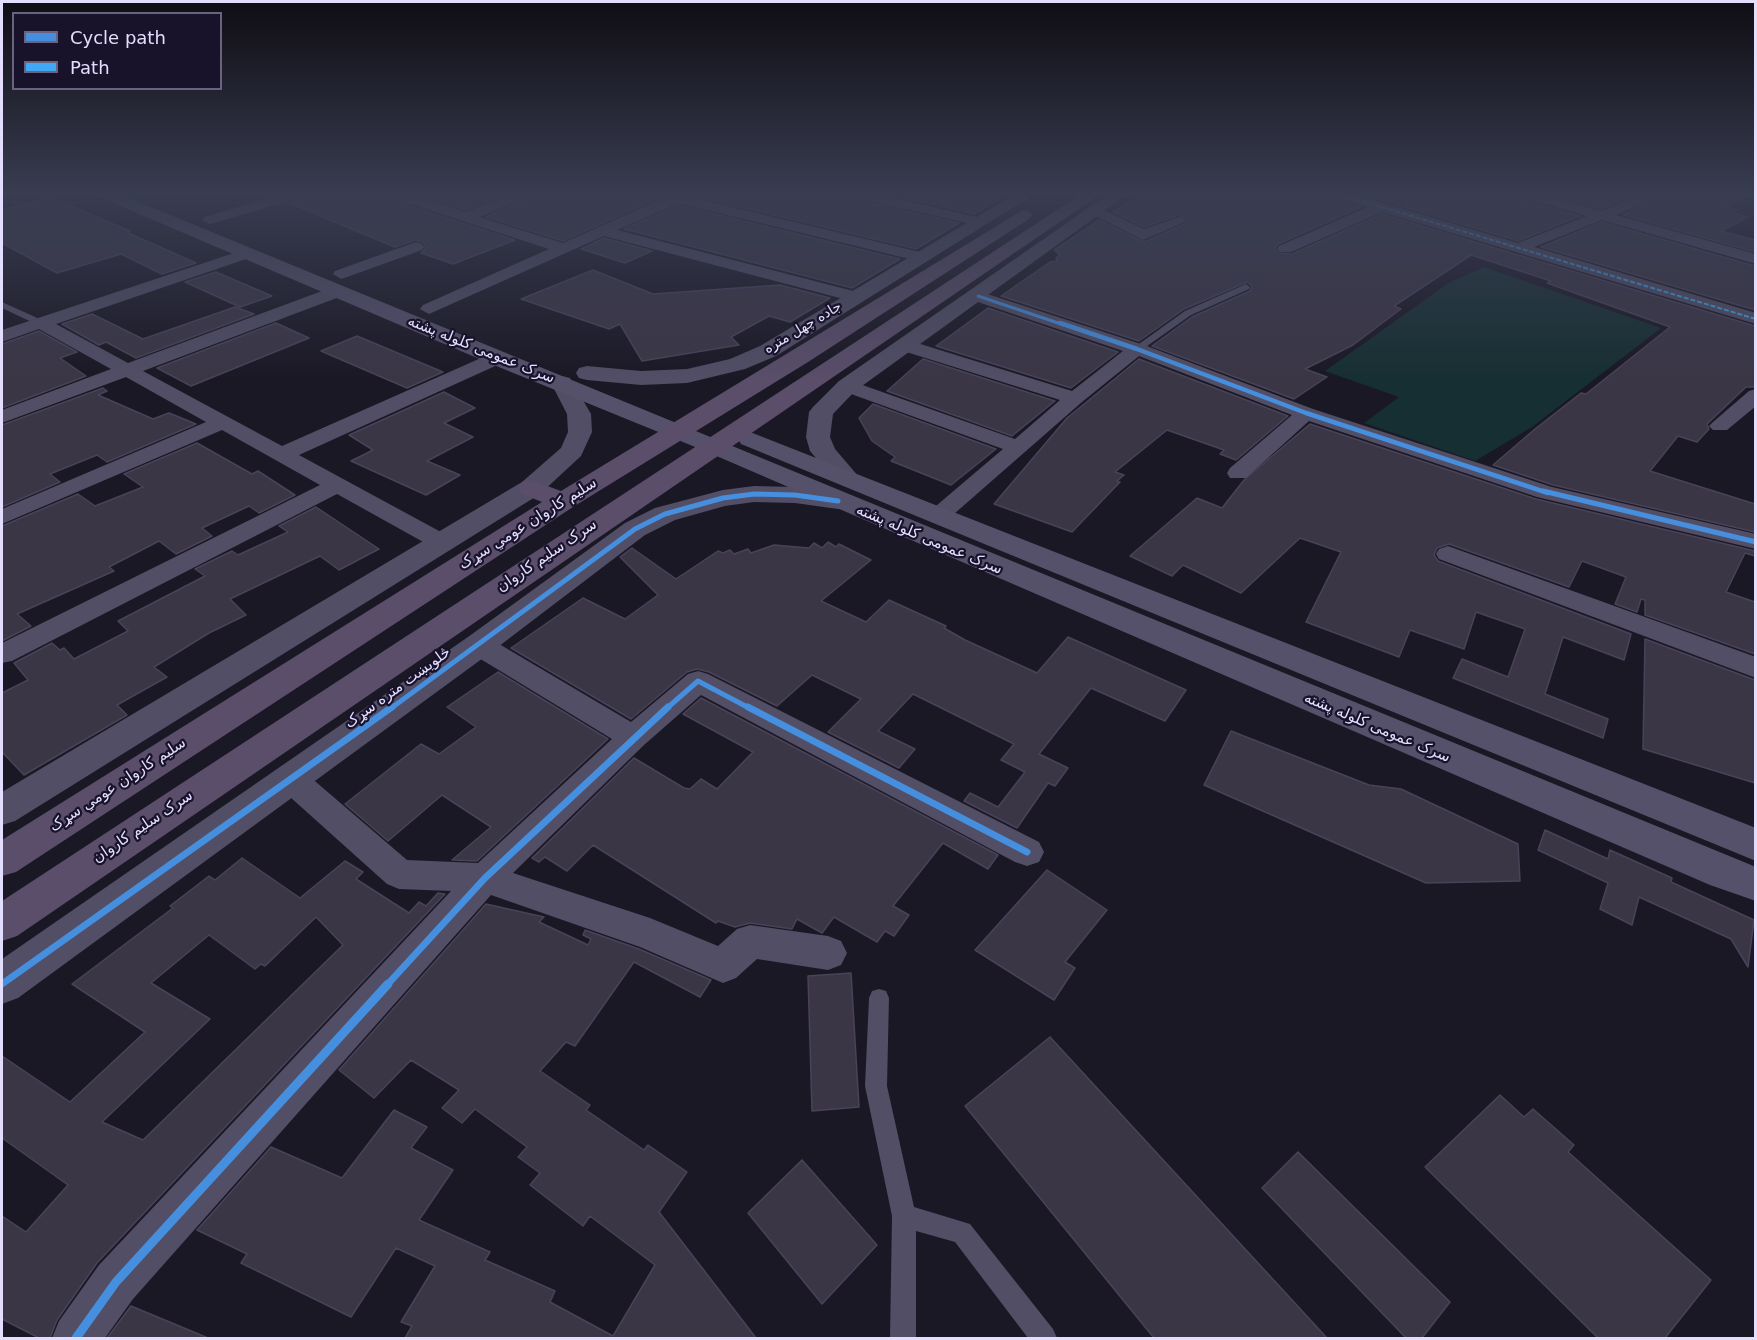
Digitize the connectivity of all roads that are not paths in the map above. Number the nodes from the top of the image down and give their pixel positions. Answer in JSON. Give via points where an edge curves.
{"nodes":[{"id":1,"x":241,"y":256,"type":"edge"},
{"id":2,"x":251,"y":256,"type":"edge"},
{"id":3,"x":282,"y":256,"type":"edge"},
{"id":4,"x":398,"y":256,"type":"edge"},
{"id":5,"x":545,"y":256,"type":"edge"},
{"id":6,"x":696,"y":256,"type":"edge"},
{"id":7,"x":916,"y":256,"type":"edge"},
{"id":8,"x":959,"y":256,"type":"edge"},
{"id":9,"x":1016,"y":256,"type":"edge"},
{"id":10,"x":1028,"y":256,"type":"edge"},
{"id":11,"x":1538,"y":256,"type":"edge"},
{"id":12,"x":922,"y":257,"type":"joint"},
{"id":13,"x":338,"y":283,"type":"junction"},
{"id":14,"x":1246,"y":287,"type":"dead end"},
{"id":15,"x":978,"y":296,"type":"junction"},
{"id":16,"x":855,"y":297,"type":"junction"},
{"id":17,"x":2,"y":305,"type":"edge"},
{"id":18,"x":429,"y":309,"type":"junction"},
{"id":19,"x":1755,"y":319,"type":"edge"},
{"id":20,"x":41,"y":322,"type":"junction"},
{"id":21,"x":2,"y":336,"type":"edge"},
{"id":22,"x":906,"y":346,"type":"junction"},
{"id":23,"x":1137,"y":349,"type":"junction"},
{"id":24,"x":768,"y":351,"type":"junction"},
{"id":25,"x":800,"y":357,"type":"junction"},
{"id":26,"x":497,"y":358,"type":"junction"},
{"id":27,"x":126,"y":369,"type":"junction"},
{"id":28,"x":840,"y":377,"type":"junction"},
{"id":29,"x":575,"y":378,"type":"junction"},
{"id":30,"x":1755,"y":395,"type":"edge"},
{"id":31,"x":1075,"y":398,"type":"junction"},
{"id":32,"x":1306,"y":413,"type":"junction"},
{"id":33,"x":2,"y":417,"type":"edge"},
{"id":34,"x":221,"y":423,"type":"junction"},
{"id":35,"x":689,"y":424,"type":"junction"},
{"id":36,"x":1720,"y":426,"type":"dead end"},
{"id":37,"x":725,"y":439,"type":"junction"},
{"id":38,"x":1018,"y":447,"type":"junction"},
{"id":39,"x":281,"y":455,"type":"junction"},
{"id":40,"x":1238,"y":473,"type":"dead end"},
{"id":41,"x":337,"y":485,"type":"junction"},
{"id":42,"x":531,"y":488,"type":"junction"},
{"id":43,"x":842,"y":489,"type":"junction"},
{"id":44,"x":563,"y":501,"type":"junction"},
{"id":45,"x":938,"y":516,"type":"junction"},
{"id":46,"x":2,"y":517,"type":"edge"},
{"id":47,"x":620,"y":523,"type":"junction"},
{"id":48,"x":1755,"y":542,"type":"edge"},
{"id":49,"x":443,"y":543,"type":"junction"},
{"id":50,"x":1448,"y":554,"type":"dead end"},
{"id":51,"x":479,"y":645,"type":"junction"},
{"id":52,"x":2,"y":654,"type":"edge"},
{"id":53,"x":1755,"y":668,"type":"edge"},
{"id":54,"x":633,"y":737,"type":"junction"},
{"id":55,"x":291,"y":779,"type":"junction"},
{"id":56,"x":2,"y":810,"type":"edge"},
{"id":57,"x":1755,"y":845,"type":"edge"},
{"id":58,"x":1027,"y":852,"type":"dead end"},
{"id":59,"x":2,"y":860,"type":"edge"},
{"id":60,"x":486,"y":878,"type":"junction"},
{"id":61,"x":1755,"y":884,"type":"edge"},
{"id":62,"x":2,"y":923,"type":"edge"},
{"id":63,"x":828,"y":953,"type":"dead end"},
{"id":64,"x":2,"y":984,"type":"edge"},
{"id":65,"x":879,"y":998,"type":"dead end"},
{"id":66,"x":904,"y":1216,"type":"junction"},
{"id":67,"x":76,"y":1338,"type":"edge"},
{"id":68,"x":903,"y":1338,"type":"edge"},
{"id":69,"x":1044,"y":1338,"type":"edge"}],
"edges":[{"from":1,"to":20,"type":"street"},
{"from":2,"to":13,"type":"main road","name":"سرک عمومی کلوله پشته"},
{"from":3,"to":13,"type":"main road","name":"سرک عمومی کلوله پشته"},
{"from":4,"to":13,"type":"street"},
{"from":5,"to":18,"type":"street"},
{"from":6,"to":16,"type":"street"},
{"from":7,"to":12,"type":"street"},
{"from":8,"to":25,"type":"main road","name":"سلیم کاروان عومي سړک"},
{"from":9,"to":28,"type":"main road","name":"سرک سلیم کاروان"},
{"from":10,"to":15,"type":"street"},
{"from":11,"to":19,"type":"street"},
{"from":12,"to":16,"type":"street","name":"جاده چهل متره"},
{"from":13,"to":18,"type":"main road","name":"سرک عمومی کلوله پشته"},
{"from":13,"to":26,"type":"main road","name":"سرک عمومی کلوله پشته"},
{"from":13,"to":27,"type":"street"},
{"from":14,"to":23,"type":"lane","via":[[1188,313]]},
{"from":15,"to":22,"type":"street"},
{"from":15,"to":23,"type":"street"},
{"from":16,"to":24,"type":"street","name":"جاده چهل متره"},
{"from":17,"to":20,"type":"lane"},
{"from":18,"to":29,"type":"main road","name":"سرک عمومی کلوله پشته"},
{"from":20,"to":21,"type":"street"},
{"from":20,"to":27,"type":"street"},
{"from":22,"to":28,"type":"street"},
{"from":22,"to":31,"type":"street"},
{"from":23,"to":31,"type":"street"},
{"from":23,"to":32,"type":"street"},
{"from":24,"to":25,"type":"main road"},
{"from":24,"to":29,"type":"street","name":"جاده چهل متره","via":[[737,364],[687,376]]},
{"from":25,"to":35,"type":"main road","name":"سلیم کاروان عومي سړک"},
{"from":26,"to":29,"type":"main road","name":"سرک عمومی کلوله پشته"},
{"from":26,"to":39,"type":"street"},
{"from":27,"to":33,"type":"street"},
{"from":27,"to":34,"type":"street"},
{"from":28,"to":37,"type":"main road","name":"سرک سلیم کاروان"},
{"from":28,"to":38,"type":"street"},
{"from":28,"to":43,"type":"street","via":[[820,412],[818,437]]},
{"from":29,"to":35,"type":"main road","name":"سرک عمومی کلوله پشته"},
{"from":29,"to":42,"type":"street","via":[[580,432],[572,451]]},
{"from":30,"to":36,"type":"street"},
{"from":31,"to":38,"type":"street"},
{"from":32,"to":40,"type":"street"},
{"from":32,"to":48,"type":"street","via":[[1545,492]]},
{"from":34,"to":39,"type":"street"},
{"from":34,"to":46,"type":"street"},
{"from":35,"to":37,"type":"main road","name":"سرک عمومی کلوله پشته"},
{"from":35,"to":44,"type":"main road","name":"سلیم کاروان عومي سړک"},
{"from":37,"to":43,"type":"main road","name":"سرک عمومی کلوله پشته"},
{"from":37,"to":47,"type":"main road","name":"سرک سلیم کاروان"},
{"from":38,"to":45,"type":"street"},
{"from":39,"to":41,"type":"street"},
{"from":41,"to":49,"type":"street"},
{"from":41,"to":52,"type":"street"},
{"from":42,"to":44,"type":"main road"},
{"from":42,"to":49,"type":"street"},
{"from":43,"to":45,"type":"main road","name":"سرک عمومی کلوله پشته"},
{"from":43,"to":47,"type":"street","name":"څلویښت متره سړک","via":[[723,498]]},
{"from":43,"to":61,"type":"main road","name":"سرک عمومی کلوله پشته"},
{"from":44,"to":59,"type":"main road","name":"سلیم کاروان عومي سړک"},
{"from":45,"to":57,"type":"main road","name":"سرک عمومی کلوله پشته"},
{"from":47,"to":51,"type":"street","name":"څلویښت متره سړک"},
{"from":47,"to":62,"type":"main road","name":"سرک سلیم کاروان"},
{"from":49,"to":56,"type":"street"},
{"from":50,"to":53,"type":"street"},
{"from":51,"to":54,"type":"street"},
{"from":51,"to":55,"type":"street","name":"څلویښت متره سړک"},
{"from":54,"to":58,"type":"street","via":[[698,681]]},
{"from":54,"to":60,"type":"street"},
{"from":55,"to":60,"type":"street","via":[[399,874]]},
{"from":55,"to":64,"type":"street","name":"څلویښت متره سړک"},
{"from":60,"to":63,"type":"street","via":[[650,934],[723,966],[750,941]]},
{"from":60,"to":67,"type":"street","via":[[116,1282]]},
{"from":65,"to":66,"type":"lane","via":[[876,1086]]},
{"from":66,"to":68,"type":"lane"},
{"from":66,"to":69,"type":"lane","via":[[962,1232]]}]}
